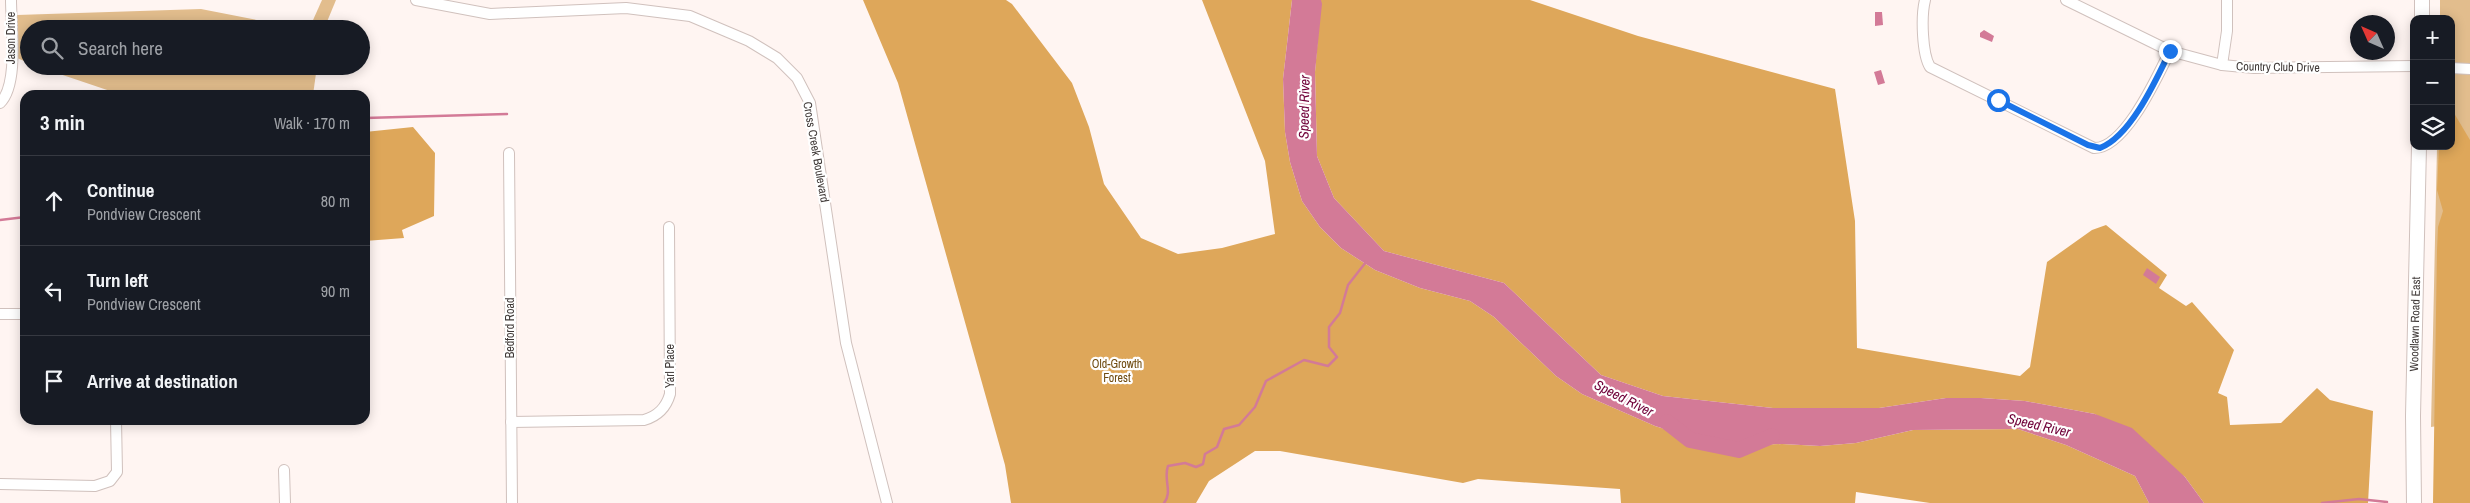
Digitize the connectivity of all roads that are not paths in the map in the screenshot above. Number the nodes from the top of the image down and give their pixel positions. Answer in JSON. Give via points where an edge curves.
{"nodes":[{"id":1,"x":11,"y":0,"type":"edge"},
{"id":2,"x":417,"y":0,"type":"edge"},
{"id":3,"x":1925,"y":0,"type":"edge"},
{"id":4,"x":2066,"y":0,"type":"edge"},
{"id":5,"x":2227,"y":0,"type":"edge"},
{"id":6,"x":2422,"y":0,"type":"edge"},
{"id":7,"x":2422,"y":15,"type":"edge"},
{"id":8,"x":2170,"y":51,"type":"junction"},
{"id":9,"x":2222,"y":65,"type":"junction"},
{"id":10,"x":2410,"y":66,"type":"edge"},
{"id":11,"x":2455,"y":68,"type":"edge"},
{"id":12,"x":2470,"y":70,"type":"edge"},
{"id":13,"x":0,"y":103,"type":"edge"},
{"id":14,"x":2419,"y":150,"type":"edge"},
{"id":15,"x":509,"y":153,"type":"dead end"},
{"id":16,"x":669,"y":227,"type":"dead end"},
{"id":17,"x":0,"y":314,"type":"edge"},
{"id":18,"x":20,"y":314,"type":"edge"},
{"id":19,"x":511,"y":422,"type":"junction"},
{"id":20,"x":116,"y":425,"type":"edge"},
{"id":21,"x":284,"y":470,"type":"dead end"},
{"id":22,"x":0,"y":484,"type":"edge"},
{"id":23,"x":284,"y":503,"type":"edge"},
{"id":24,"x":512,"y":503,"type":"edge"},
{"id":25,"x":887,"y":503,"type":"edge"},
{"id":26,"x":2414,"y":503,"type":"edge"}],
"edges":[{"from":1,"to":13,"type":"street","name":"Jason Drive","via":[[11,77],[5,98]]},
{"from":2,"to":25,"type":"street","name":"Cross Creek Boulevard","via":[[490,14],[626,8],[690,16],[749,41],[777,58],[796,78],[810,103],[846,344]]},
{"from":3,"to":8,"type":"street","via":[[1924,42],[1930,67],[2094,148],[2106,146],[2142,107]]},
{"from":4,"to":8,"type":"street","name":"Country Club Drive"},
{"from":5,"to":9,"type":"street"},
{"from":6,"to":7,"type":"main road"},
{"from":8,"to":9,"type":"street","name":"Country Club Drive"},
{"from":9,"to":10,"type":"street","name":"Country Club Drive","via":[[2254,68]]},
{"from":11,"to":12,"type":"street"},
{"from":14,"to":26,"type":"main road","name":"Woodlawn Road East"},
{"from":15,"to":19,"type":"street","name":"Bedford Road"},
{"from":16,"to":19,"type":"street","name":"Yarl Place","via":[[670,394],[664,408],[644,420]]},
{"from":17,"to":18,"type":"street"},
{"from":19,"to":24,"type":"street","name":"Bedford Road"},
{"from":20,"to":22,"type":"street","via":[[118,472],[110,481],[95,486]]},
{"from":21,"to":23,"type":"street"}]}
